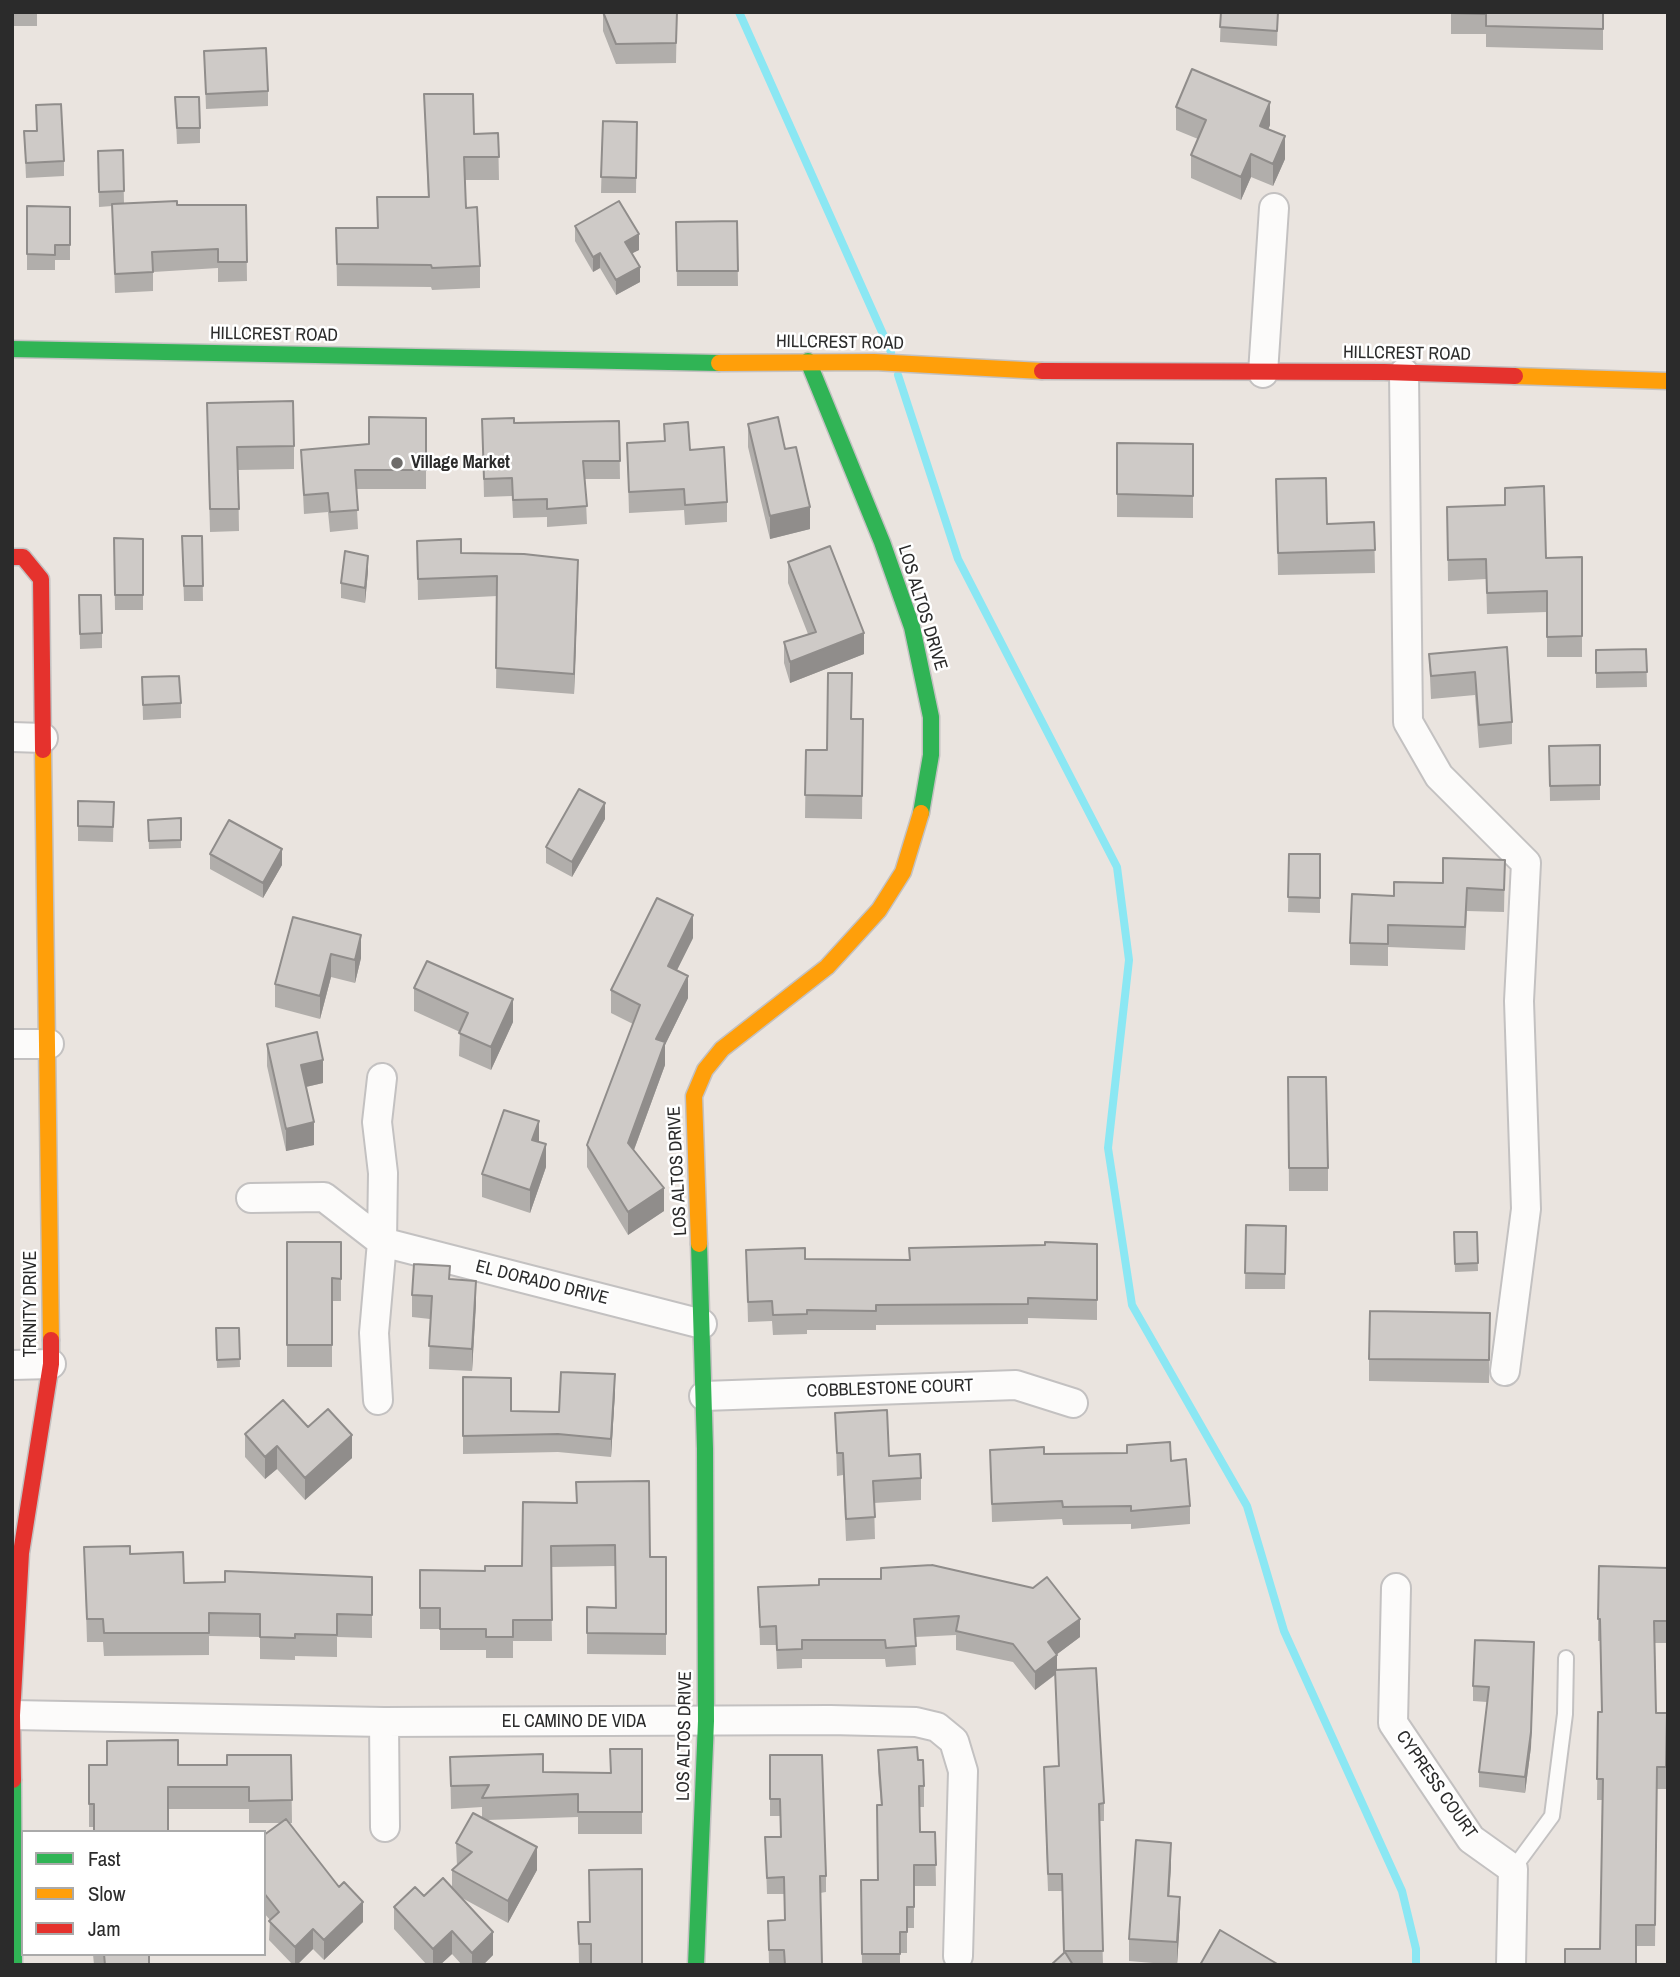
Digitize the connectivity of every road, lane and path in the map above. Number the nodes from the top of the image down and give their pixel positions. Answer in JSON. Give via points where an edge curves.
{"nodes":[{"id":1,"x":1274,"y":208,"type":"dead end"},
{"id":2,"x":12,"y":349,"type":"edge"},
{"id":3,"x":808,"y":360,"type":"junction"},
{"id":4,"x":1263,"y":373,"type":"junction"},
{"id":5,"x":1404,"y":373,"type":"junction"},
{"id":6,"x":1668,"y":381,"type":"edge"},
{"id":7,"x":12,"y":557,"type":"edge"},
{"id":8,"x":12,"y":737,"type":"edge"},
{"id":9,"x":43,"y":738,"type":"junction"},
{"id":10,"x":12,"y":1044,"type":"edge"},
{"id":11,"x":49,"y":1044,"type":"junction"},
{"id":12,"x":382,"y":1078,"type":"dead end"},
{"id":13,"x":251,"y":1198,"type":"dead end"},
{"id":14,"x":382,"y":1242,"type":"junction"},
{"id":15,"x":702,"y":1324,"type":"junction"},
{"id":16,"x":51,"y":1364,"type":"junction"},
{"id":17,"x":12,"y":1365,"type":"edge"},
{"id":18,"x":1505,"y":1371,"type":"dead end"},
{"id":19,"x":704,"y":1396,"type":"junction"},
{"id":20,"x":378,"y":1400,"type":"dead end"},
{"id":21,"x":1073,"y":1403,"type":"dead end"},
{"id":22,"x":1396,"y":1588,"type":"dead end"},
{"id":23,"x":1566,"y":1658,"type":"dead end"},
{"id":24,"x":12,"y":1715,"type":"edge"},
{"id":25,"x":706,"y":1721,"type":"junction"},
{"id":26,"x":384,"y":1722,"type":"junction"},
{"id":27,"x":385,"y":1827,"type":"dead end"},
{"id":28,"x":1513,"y":1869,"type":"junction"},
{"id":29,"x":958,"y":1956,"type":"dead end"},
{"id":30,"x":14,"y":1965,"type":"edge"},
{"id":31,"x":696,"y":1965,"type":"edge"},
{"id":32,"x":1511,"y":1965,"type":"edge"}],
"edges":[{"from":1,"to":4,"type":"street"},
{"from":2,"to":3,"type":"street","name":"HILLCREST ROAD","via":[[708,363]]},
{"from":3,"to":4,"type":"street","name":"HILLCREST ROAD","via":[[1086,373]]},
{"from":3,"to":15,"type":"street","name":"LOS ALTOS DRIVE","via":[[912,627],[931,716],[931,755],[913,845],[903,872],[879,910],[827,967],[722,1049],[698,1084],[693,1110]]},
{"from":4,"to":5,"type":"street","name":"HILLCREST ROAD"},
{"from":5,"to":6,"type":"street","name":"HILLCREST ROAD"},
{"from":5,"to":18,"type":"street","via":[[1408,722],[1439,776],[1526,863],[1520,1001],[1526,1209]]},
{"from":7,"to":9,"type":"street","name":"TRINITY DRIVE","via":[[23,557],[41,579]]},
{"from":8,"to":9,"type":"street"},
{"from":9,"to":11,"type":"street","name":"TRINITY DRIVE"},
{"from":10,"to":11,"type":"street"},
{"from":11,"to":16,"type":"street","name":"TRINITY DRIVE"},
{"from":12,"to":14,"type":"street","via":[[377,1122],[383,1173]]},
{"from":13,"to":14,"type":"street","name":"EL DORADO DRIVE","via":[[324,1198]]},
{"from":14,"to":15,"type":"street","name":"EL DORADO DRIVE"},
{"from":14,"to":20,"type":"street","via":[[374,1333]]},
{"from":15,"to":19,"type":"street","name":"LOS ALTOS DRIVE"},
{"from":16,"to":17,"type":"street"},
{"from":16,"to":24,"type":"street","name":"TRINITY DRIVE","via":[[21,1553]]},
{"from":19,"to":21,"type":"street","name":"COBBLESTONE COURT","via":[[1016,1385]]},
{"from":19,"to":25,"type":"street","name":"LOS ALTOS DRIVE"},
{"from":22,"to":28,"type":"street","name":"CYPRESS COURT","via":[[1392,1723],[1471,1839]]},
{"from":23,"to":28,"type":"lane","via":[[1552,1816]]},
{"from":24,"to":26,"type":"street","name":"EL CAMINO DE VIDA"},
{"from":24,"to":30,"type":"street","name":"TRINITY DRIVE"},
{"from":25,"to":26,"type":"street","name":"EL CAMINO DE VIDA"},
{"from":25,"to":29,"type":"street","name":"EL CAMINO DE VIDA","via":[[916,1722],[948,1733],[962,1758],[963,1771]]},
{"from":25,"to":31,"type":"street","name":"LOS ALTOS DRIVE"},
{"from":26,"to":27,"type":"street"},
{"from":28,"to":32,"type":"street"}]}
